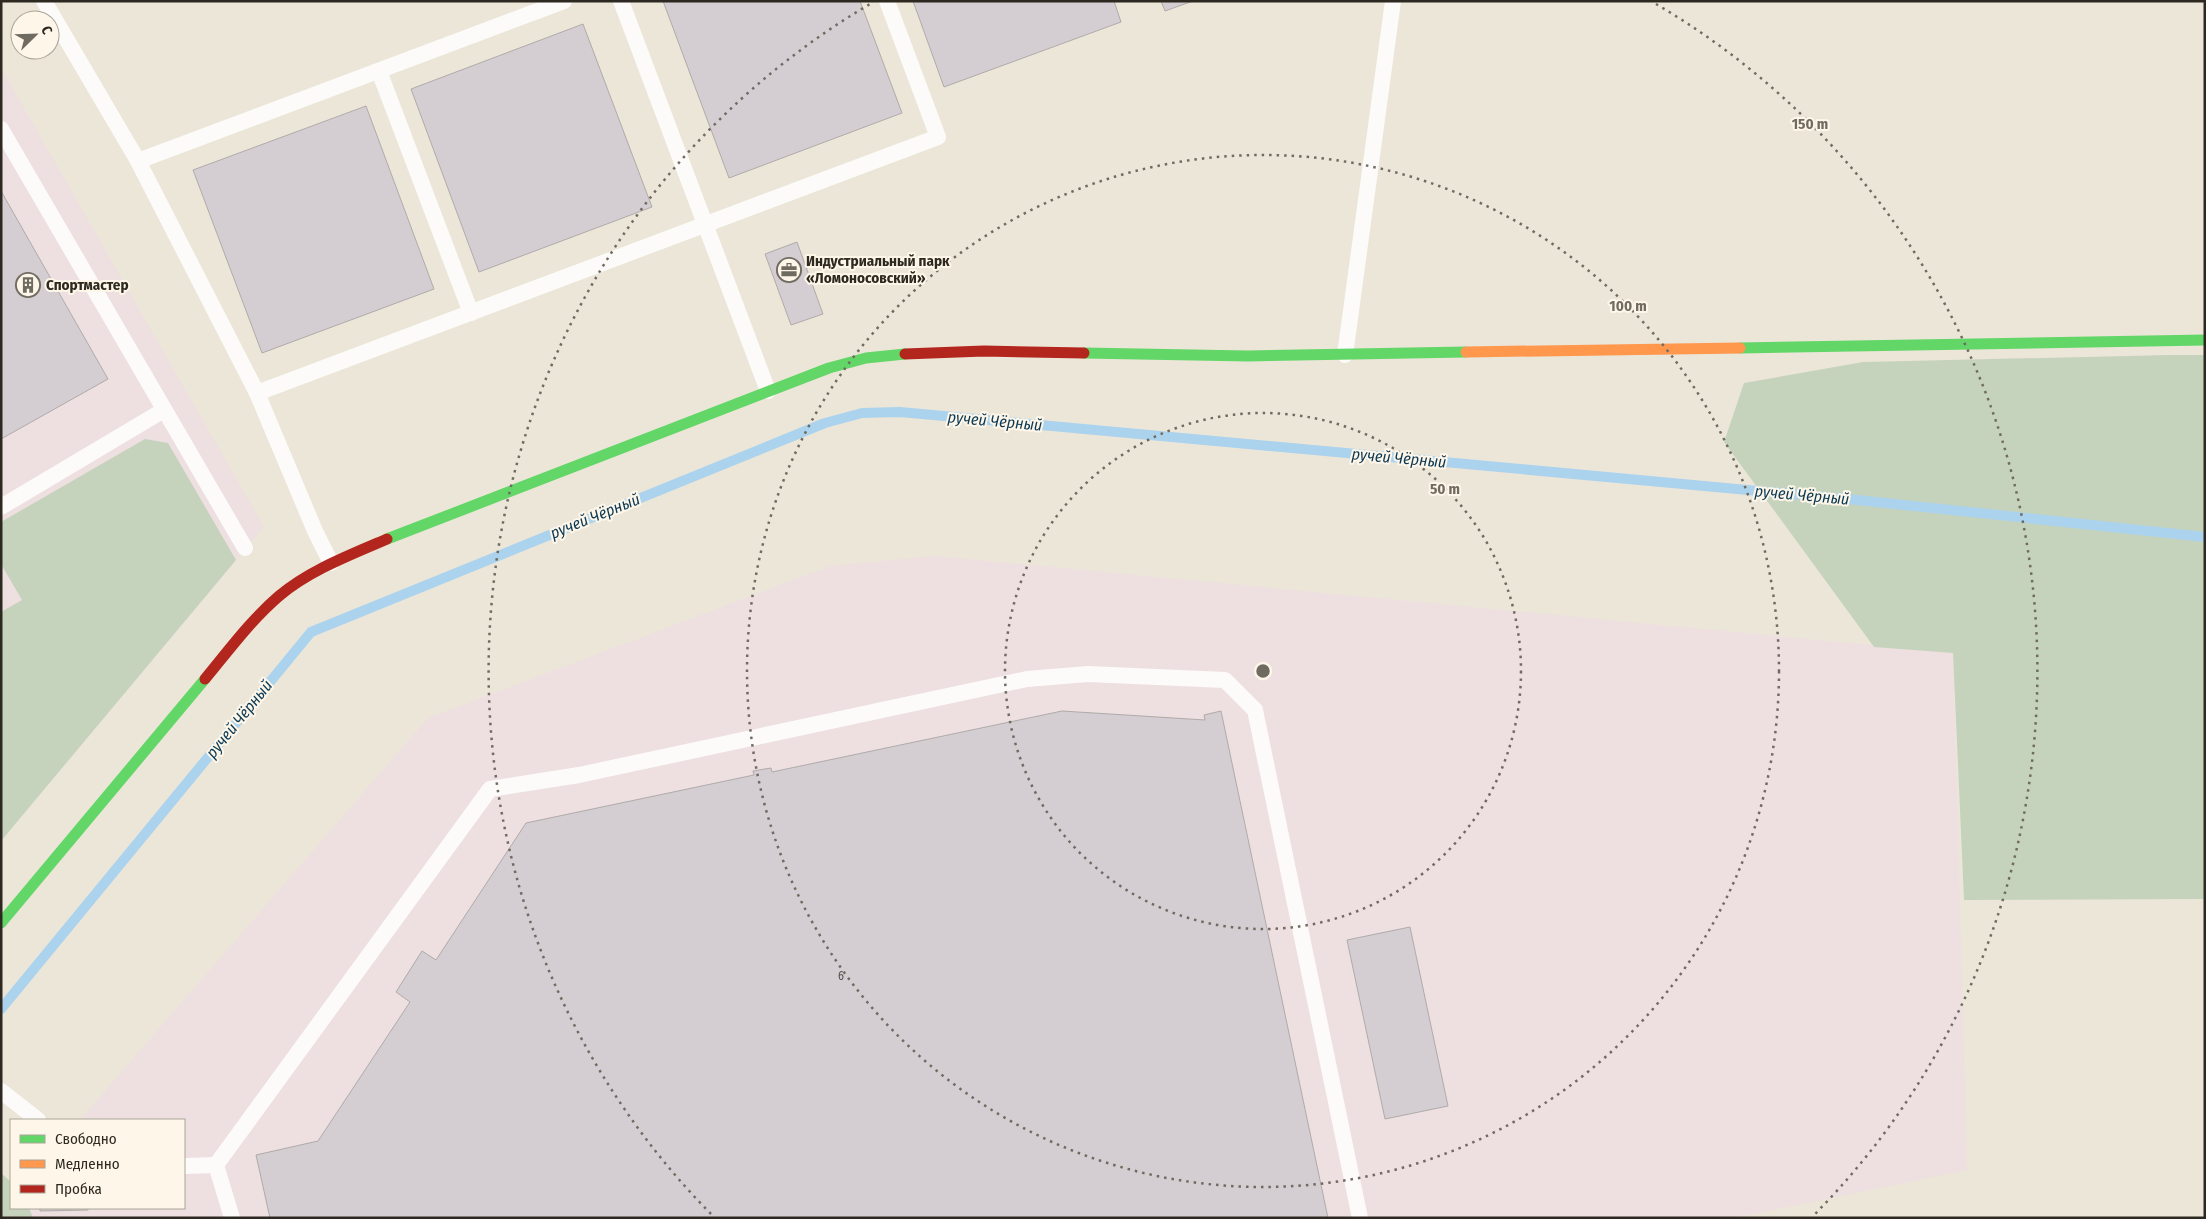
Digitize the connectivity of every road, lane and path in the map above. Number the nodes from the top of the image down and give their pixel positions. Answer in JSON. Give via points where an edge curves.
{"nodes":[{"id":1,"x":44,"y":1,"type":"edge"},
{"id":2,"x":564,"y":1,"type":"edge"},
{"id":3,"x":621,"y":1,"type":"edge"},
{"id":4,"x":887,"y":1,"type":"edge"},
{"id":5,"x":1393,"y":1,"type":"edge"},
{"id":6,"x":379,"y":71,"type":"junction"},
{"id":7,"x":1,"y":129,"type":"edge"},
{"id":8,"x":138,"y":161,"type":"junction"},
{"id":9,"x":705,"y":225,"type":"junction"},
{"id":10,"x":471,"y":313,"type":"junction"},
{"id":11,"x":2205,"y":340,"type":"edge"},
{"id":12,"x":1346,"y":355,"type":"junction"},
{"id":13,"x":768,"y":391,"type":"junction"},
{"id":14,"x":257,"y":393,"type":"junction"},
{"id":15,"x":164,"y":410,"type":"junction"},
{"id":16,"x":1,"y":507,"type":"edge"},
{"id":17,"x":245,"y":548,"type":"dead end"},
{"id":18,"x":331,"y":563,"type":"junction"},
{"id":19,"x":1,"y":923,"type":"edge"},
{"id":20,"x":1,"y":1090,"type":"edge"},
{"id":21,"x":37,"y":1119,"type":"edge"},
{"id":22,"x":216,"y":1165,"type":"junction"},
{"id":23,"x":185,"y":1166,"type":"edge"},
{"id":24,"x":232,"y":1218,"type":"edge"},
{"id":25,"x":1360,"y":1218,"type":"edge"}],
"edges":[{"from":1,"to":8,"type":"lane"},
{"from":2,"to":6,"type":"lane"},
{"from":3,"to":9,"type":"lane"},
{"from":4,"to":9,"type":"lane","via":[[938,137]]},
{"from":5,"to":12,"type":"lane"},
{"from":6,"to":8,"type":"lane"},
{"from":6,"to":10,"type":"lane"},
{"from":7,"to":15,"type":"lane"},
{"from":8,"to":14,"type":"lane"},
{"from":9,"to":10,"type":"lane"},
{"from":9,"to":13,"type":"lane"},
{"from":10,"to":14,"type":"lane"},
{"from":11,"to":12,"type":"street"},
{"from":12,"to":13,"type":"street","via":[[929,352],[866,358]]},
{"from":13,"to":18,"type":"street","via":[[413,528]]},
{"from":14,"to":18,"type":"lane"},
{"from":15,"to":16,"type":"lane"},
{"from":15,"to":17,"type":"lane"},
{"from":18,"to":19,"type":"street","via":[[280,595],[254,620]]},
{"from":20,"to":21,"type":"lane"},
{"from":22,"to":23,"type":"lane"},
{"from":22,"to":24,"type":"lane"},
{"from":22,"to":25,"type":"lane","via":[[490,789],[579,775],[1027,679],[1088,674],[1225,680],[1255,710]]}]}
